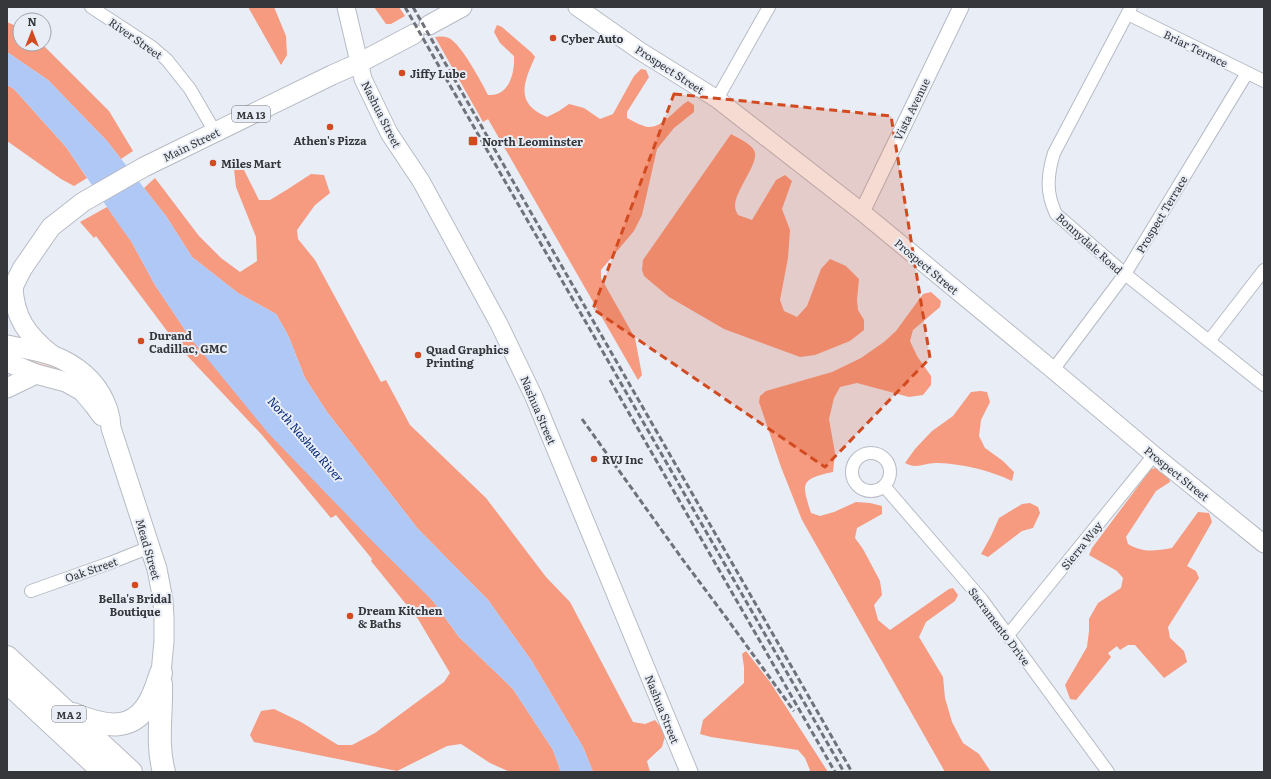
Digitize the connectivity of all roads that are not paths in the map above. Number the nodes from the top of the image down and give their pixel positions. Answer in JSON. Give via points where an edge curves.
{"nodes":[{"id":1,"x":91,"y":7,"type":"edge"},
{"id":2,"x":346,"y":7,"type":"edge"},
{"id":3,"x":577,"y":7,"type":"edge"},
{"id":4,"x":769,"y":7,"type":"edge"},
{"id":5,"x":961,"y":7,"type":"edge"},
{"id":6,"x":461,"y":8,"type":"edge"},
{"id":7,"x":1130,"y":11,"type":"edge"},
{"id":8,"x":359,"y":63,"type":"junction"},
{"id":9,"x":1247,"y":73,"type":"junction"},
{"id":10,"x":1264,"y":81,"type":"edge"},
{"id":11,"x":717,"y":99,"type":"junction"},
{"id":12,"x":215,"y":132,"type":"junction"},
{"id":13,"x":862,"y":212,"type":"junction"},
{"id":14,"x":1264,"y":270,"type":"edge"},
{"id":15,"x":1125,"y":274,"type":"junction"},
{"id":16,"x":10,"y":293,"type":"edge"},
{"id":17,"x":1209,"y":341,"type":"junction"},
{"id":18,"x":7,"y":345,"type":"edge"},
{"id":19,"x":53,"y":356,"type":"junction"},
{"id":20,"x":7,"y":362,"type":"edge"},
{"id":21,"x":1053,"y":370,"type":"junction"},
{"id":22,"x":36,"y":374,"type":"junction"},
{"id":23,"x":1264,"y":385,"type":"edge"},
{"id":24,"x":7,"y":388,"type":"edge"},
{"id":25,"x":111,"y":428,"type":"junction"},
{"id":26,"x":1154,"y":455,"type":"junction"},
{"id":27,"x":884,"y":486,"type":"dead end"},
{"id":28,"x":1263,"y":539,"type":"edge"},
{"id":29,"x":150,"y":547,"type":"junction"},
{"id":30,"x":31,"y":590,"type":"dead end"},
{"id":31,"x":1008,"y":635,"type":"junction"},
{"id":32,"x":7,"y":656,"type":"edge"},
{"id":33,"x":161,"y":673,"type":"junction"},
{"id":34,"x":7,"y":682,"type":"edge"},
{"id":35,"x":66,"y":711,"type":"junction"},
{"id":36,"x":104,"y":772,"type":"edge"},
{"id":37,"x":131,"y":772,"type":"edge"},
{"id":38,"x":164,"y":772,"type":"edge"},
{"id":39,"x":689,"y":772,"type":"edge"},
{"id":40,"x":1108,"y":772,"type":"edge"}],
"edges":[{"from":1,"to":12,"type":"street","name":"River Street","via":[[152,47],[167,60],[190,89]]},
{"from":2,"to":8,"type":"main road","name":"Nashua Street"},
{"from":3,"to":11,"type":"main road","name":"Prospect Street","via":[[640,51]]},
{"from":4,"to":11,"type":"street"},
{"from":5,"to":13,"type":"street","name":"Vista Avenue"},
{"from":6,"to":8,"type":"main road","name":"Main Street","number":"MA 13"},
{"from":7,"to":9,"type":"street","name":"Briar Terrace"},
{"from":7,"to":15,"type":"street","name":"Bonnydale Road","via":[[1054,153],[1048,185],[1050,202],[1056,214]]},
{"from":8,"to":12,"type":"main road","name":"Main Street","number":"MA 13"},
{"from":8,"to":39,"type":"main road","name":"Nashua Street","via":[[389,133],[421,181],[518,360]]},
{"from":9,"to":10,"type":"street","name":"Briar Terrace"},
{"from":9,"to":15,"type":"street","name":"Prospect Terrace"},
{"from":11,"to":13,"type":"main road","name":"Prospect Street"},
{"from":12,"to":16,"type":"main road","name":"Main Street","number":"MA 13","via":[[144,167],[83,202],[51,228],[22,269]]},
{"from":13,"to":21,"type":"main road","name":"Prospect Street"},
{"from":14,"to":17,"type":"street"},
{"from":15,"to":17,"type":"street","name":"Bonnydale Road"},
{"from":15,"to":21,"type":"street","name":"Prospect Terrace"},
{"from":16,"to":19,"type":"main road","via":[[13,295],[20,321]]},
{"from":17,"to":23,"type":"street","name":"Bonnydale Road"},
{"from":18,"to":19,"type":"main road","name":"Mead Street"},
{"from":19,"to":25,"type":"main road","name":"Mead Street","via":[[84,373],[96,385],[109,411]]},
{"from":20,"to":22,"type":"main road","name":"Mead Street"},
{"from":21,"to":26,"type":"main road","name":"Prospect Street"},
{"from":22,"to":24,"type":"main road"},
{"from":22,"to":25,"type":"main road","name":"Mead Street","via":[[66,382],[82,391]]},
{"from":25,"to":29,"type":"main road","name":"Mead Street"},
{"from":26,"to":28,"type":"main road","name":"Prospect Street"},
{"from":26,"to":31,"type":"street","name":"Sierra Way"},
{"from":27,"to":31,"type":"street","name":"Sacramento Drive","via":[[960,574]]},
{"from":29,"to":30,"type":"street","name":"Oak Street"},
{"from":29,"to":33,"type":"main road","name":"Mead Street","via":[[162,600],[164,641]]},
{"from":31,"to":40,"type":"street","name":"Sacramento Drive"},
{"from":32,"to":35,"type":"highway","number":"MA 2"},
{"from":33,"to":35,"type":"highway","via":[[147,706],[130,722],[105,724]]},
{"from":33,"to":38,"type":"highway","via":[[160,737]]},
{"from":34,"to":36,"type":"highway","number":"MA 2"},
{"from":35,"to":37,"type":"highway","number":"MA 2"}]}
